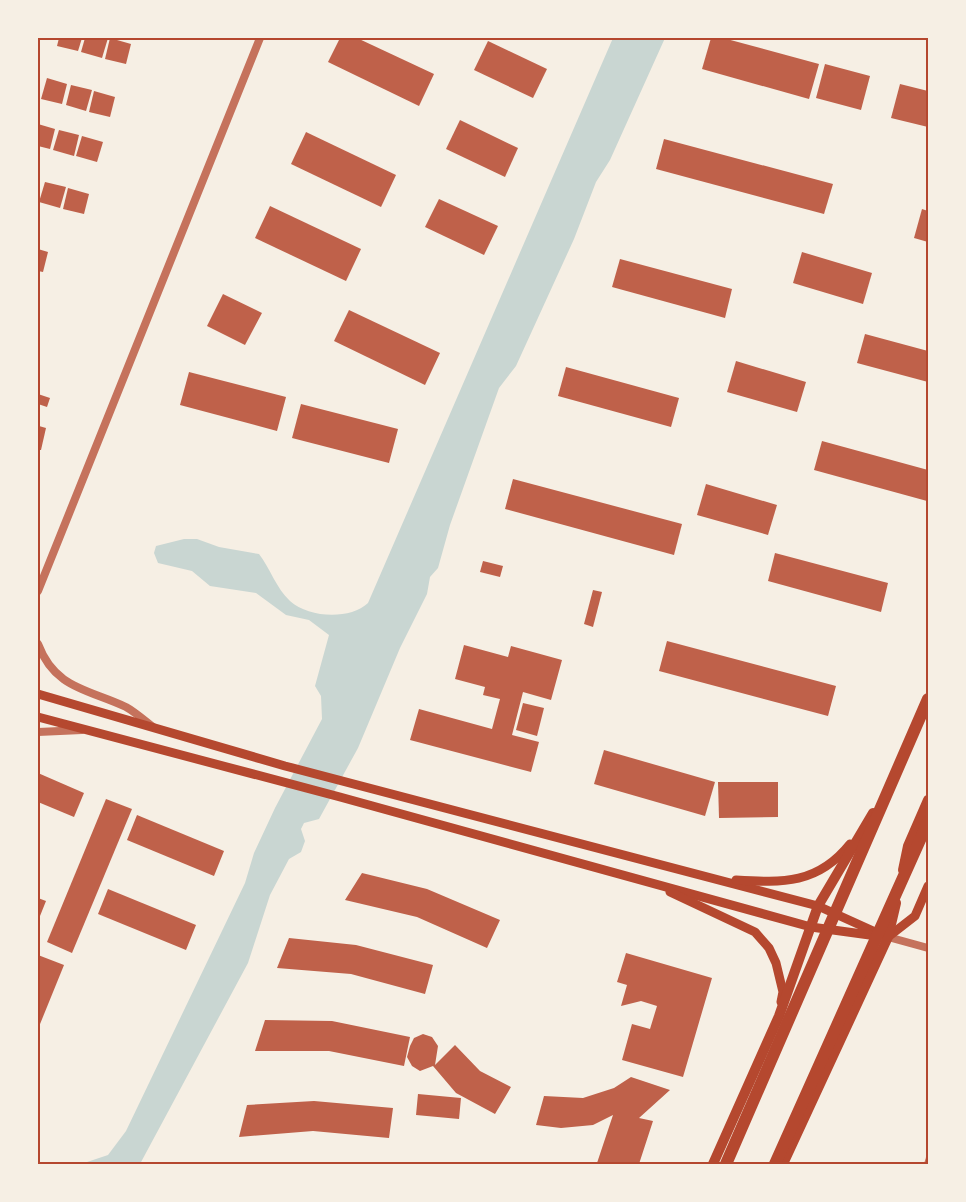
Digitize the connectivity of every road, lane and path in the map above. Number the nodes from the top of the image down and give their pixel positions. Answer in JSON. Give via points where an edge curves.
{"nodes":[{"id":1,"x":260,"y":38,"type":"edge"},
{"id":2,"x":38,"y":591,"type":"edge"},
{"id":3,"x":38,"y":644,"type":"edge"},
{"id":4,"x":38,"y":694,"type":"edge"},
{"id":5,"x":928,"y":699,"type":"edge"},
{"id":6,"x":928,"y":710,"type":"edge"},
{"id":7,"x":38,"y":717,"type":"edge"},
{"id":8,"x":156,"y":729,"type":"junction"},
{"id":9,"x":84,"y":730,"type":"junction"},
{"id":10,"x":38,"y":732,"type":"edge"},
{"id":11,"x":928,"y":800,"type":"edge"},
{"id":12,"x":869,"y":821,"type":"junction"},
{"id":13,"x":928,"y":822,"type":"edge"},
{"id":14,"x":712,"y":878,"type":"junction"},
{"id":15,"x":649,"y":882,"type":"junction"},
{"id":16,"x":928,"y":886,"type":"edge"},
{"id":17,"x":818,"y":906,"type":"junction"},
{"id":18,"x":811,"y":927,"type":"junction"},
{"id":19,"x":888,"y":937,"type":"junction"},
{"id":20,"x":928,"y":948,"type":"edge"},
{"id":21,"x":779,"y":1016,"type":"junction"},
{"id":22,"x":928,"y":1158,"type":"edge"},
{"id":23,"x":713,"y":1164,"type":"edge"},
{"id":24,"x":726,"y":1164,"type":"edge"},
{"id":25,"x":775,"y":1164,"type":"edge"},
{"id":26,"x":783,"y":1164,"type":"edge"},
{"id":27,"x":926,"y":1164,"type":"edge"}],
"edges":[{"from":1,"to":2,"type":"street"},
{"from":3,"to":8,"type":"street","via":[[53,671],[72,687],[128,708]]},
{"from":4,"to":8,"type":"main road"},
{"from":5,"to":24,"type":"highway"},
{"from":6,"to":12,"type":"main road"},
{"from":7,"to":9,"type":"main road"},
{"from":8,"to":14,"type":"main road"},
{"from":9,"to":10,"type":"street"},
{"from":9,"to":15,"type":"main road"},
{"from":11,"to":19,"type":"main road","via":[[908,846]]},
{"from":12,"to":14,"type":"main road","via":[[838,859],[808,878],[774,883]]},
{"from":12,"to":17,"type":"main road"},
{"from":13,"to":25,"type":"highway"},
{"from":14,"to":17,"type":"main road"},
{"from":15,"to":18,"type":"main road"},
{"from":15,"to":21,"type":"main road","via":[[755,932],[776,963],[783,992]]},
{"from":16,"to":19,"type":"main road","via":[[915,916]]},
{"from":17,"to":18,"type":"main road"},
{"from":17,"to":19,"type":"main road"},
{"from":18,"to":19,"type":"main road"},
{"from":18,"to":21,"type":"main road"},
{"from":19,"to":20,"type":"street"},
{"from":19,"to":26,"type":"main road"},
{"from":21,"to":23,"type":"main road"},
{"from":22,"to":27,"type":"lane"}]}
